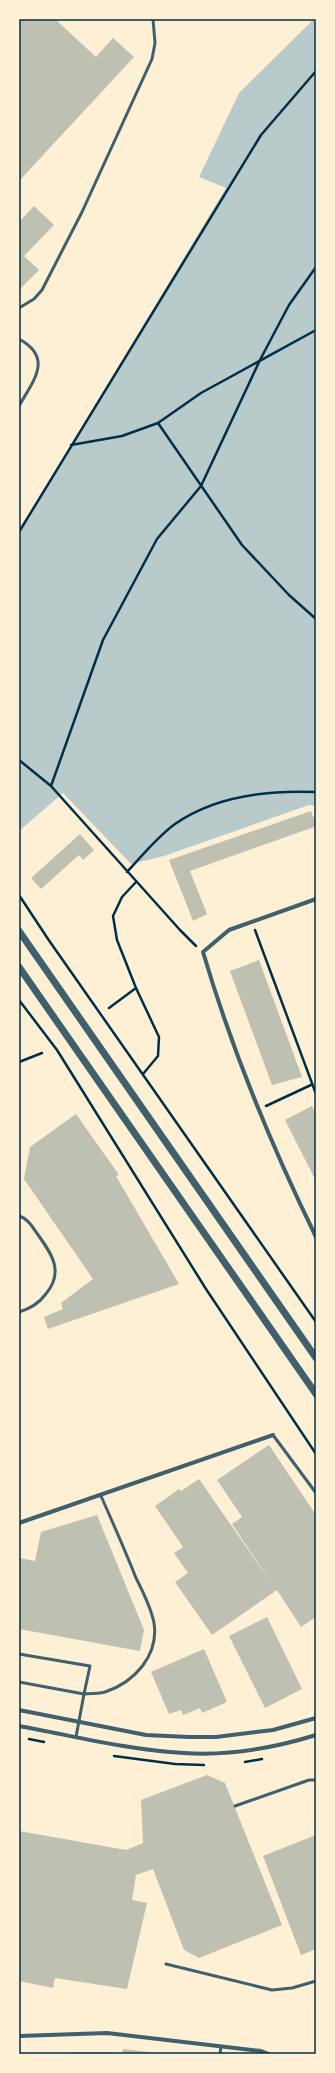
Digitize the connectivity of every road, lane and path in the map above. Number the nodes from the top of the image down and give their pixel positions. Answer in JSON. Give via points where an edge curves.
{"nodes":[{"id":1,"x":153,"y":19,"type":"edge"},
{"id":2,"x":316,"y":71,"type":"edge"},
{"id":3,"x":316,"y":266,"type":"edge"},
{"id":4,"x":19,"y":308,"type":"edge"},
{"id":5,"x":316,"y":330,"type":"edge"},
{"id":6,"x":19,"y":339,"type":"edge"},
{"id":7,"x":260,"y":360,"type":"junction"},
{"id":8,"x":19,"y":406,"type":"edge"},
{"id":9,"x":158,"y":423,"type":"junction"},
{"id":10,"x":71,"y":445,"type":"junction"},
{"id":11,"x":201,"y":486,"type":"junction"},
{"id":12,"x":19,"y":532,"type":"edge"},
{"id":13,"x":316,"y":619,"type":"edge"},
{"id":14,"x":19,"y":760,"type":"edge"},
{"id":15,"x":51,"y":786,"type":"junction"},
{"id":16,"x":316,"y":792,"type":"edge"},
{"id":17,"x":127,"y":872,"type":"junction"},
{"id":18,"x":136,"y":882,"type":"junction"},
{"id":19,"x":19,"y":895,"type":"edge"},
{"id":20,"x":316,"y":899,"type":"edge"},
{"id":21,"x":252,"y":922,"type":"junction"},
{"id":22,"x":19,"y":931,"type":"edge"},
{"id":23,"x":203,"y":952,"type":"junction"},
{"id":24,"x":19,"y":967,"type":"edge"},
{"id":25,"x":136,"y":988,"type":"junction"},
{"id":26,"x":19,"y":1000,"type":"edge"},
{"id":27,"x":109,"y":1008,"type":"dead end"},
{"id":28,"x":42,"y":1053,"type":"dead end"},
{"id":29,"x":19,"y":1062,"type":"edge"},
{"id":30,"x":143,"y":1074,"type":"junction"},
{"id":31,"x":311,"y":1085,"type":"junction"},
{"id":32,"x":316,"y":1094,"type":"edge"},
{"id":33,"x":259,"y":1109,"type":"junction"},
{"id":34,"x":19,"y":1216,"type":"edge"},
{"id":35,"x":316,"y":1237,"type":"edge"},
{"id":36,"x":19,"y":1312,"type":"edge"},
{"id":37,"x":316,"y":1322,"type":"edge"},
{"id":38,"x":316,"y":1358,"type":"edge"},
{"id":39,"x":316,"y":1394,"type":"edge"},
{"id":40,"x":273,"y":1435,"type":"joint"},
{"id":41,"x":316,"y":1454,"type":"edge"},
{"id":42,"x":316,"y":1493,"type":"edge"},
{"id":43,"x":101,"y":1496,"type":"junction"},
{"id":44,"x":19,"y":1523,"type":"edge"},
{"id":45,"x":19,"y":1654,"type":"edge"},
{"id":46,"x":19,"y":1682,"type":"edge"},
{"id":47,"x":84,"y":1694,"type":"junction"},
{"id":48,"x":19,"y":1710,"type":"edge"},
{"id":49,"x":316,"y":1718,"type":"edge"},
{"id":50,"x":78,"y":1721,"type":"junction"},
{"id":51,"x":19,"y":1726,"type":"edge"},
{"id":52,"x":316,"y":1735,"type":"edge"},
{"id":53,"x":76,"y":1737,"type":"junction"},
{"id":54,"x":316,"y":1780,"type":"edge"},
{"id":55,"x":235,"y":1806,"type":"dead end"},
{"id":56,"x":166,"y":1964,"type":"dead end"},
{"id":57,"x":316,"y":1981,"type":"edge"},
{"id":58,"x":19,"y":2036,"type":"edge"},
{"id":59,"x":221,"y":2046,"type":"junction"},
{"id":60,"x":220,"y":2054,"type":"edge"},
{"id":61,"x":270,"y":2054,"type":"edge"}],
"edges":[{"from":1,"to":4,"type":"lane","via":[[155,43],[152,59],[82,212],[42,290],[34,299]]},
{"from":2,"to":10,"type":"path","via":[[261,135]]},
{"from":3,"to":7,"type":"path","via":[[289,305]]},
{"from":5,"to":7,"type":"path"},
{"from":6,"to":8,"type":"lane","via":[[33,350],[39,364],[38,372]]},
{"from":7,"to":9,"type":"path","via":[[201,393]]},
{"from":7,"to":11,"type":"path"},
{"from":9,"to":10,"type":"path","via":[[122,436]]},
{"from":9,"to":11,"type":"path"},
{"from":10,"to":12,"type":"path"},
{"from":11,"to":13,"type":"path","via":[[242,545],[288,595]]},
{"from":11,"to":15,"type":"path","via":[[157,539],[103,640]]},
{"from":14,"to":15,"type":"path"},
{"from":15,"to":17,"type":"path"},
{"from":16,"to":17,"type":"path","via":[[283,790],[207,807],[174,826]]},
{"from":17,"to":18,"type":"path"},
{"from":18,"to":23,"type":"path"},
{"from":18,"to":25,"type":"path","via":[[122,897],[114,916],[117,940]]},
{"from":19,"to":30,"type":"path"},
{"from":20,"to":21,"type":"street"},
{"from":21,"to":23,"type":"street","via":[[229,930]]},
{"from":21,"to":31,"type":"path","via":[[276,982]]},
{"from":22,"to":38,"type":"street"},
{"from":23,"to":33,"type":"street","via":[[240,1062]]},
{"from":24,"to":39,"type":"street"},
{"from":25,"to":27,"type":"path"},
{"from":25,"to":30,"type":"path","via":[[159,1037],[158,1056]]},
{"from":26,"to":41,"type":"path","via":[[57,1050],[206,1289]]},
{"from":28,"to":29,"type":"path"},
{"from":30,"to":37,"type":"path"},
{"from":31,"to":32,"type":"path"},
{"from":31,"to":33,"type":"path"},
{"from":33,"to":35,"type":"street"},
{"from":34,"to":36,"type":"lane","via":[[28,1221],[48,1248],[56,1273],[54,1284],[44,1297]]},
{"from":40,"to":42,"type":"lane"},
{"from":40,"to":43,"type":"street"},
{"from":43,"to":44,"type":"street"},
{"from":43,"to":47,"type":"lane","via":[[150,1609],[154,1634],[152,1651],[137,1673],[118,1687],[104,1692]]},
{"from":45,"to":47,"type":"lane","via":[[90,1666]]},
{"from":46,"to":47,"type":"lane"},
{"from":47,"to":50,"type":"lane"},
{"from":48,"to":50,"type":"street"},
{"from":49,"to":50,"type":"street","via":[[272,1730],[216,1737],[146,1735]]},
{"from":50,"to":53,"type":"lane"},
{"from":51,"to":53,"type":"street"},
{"from":52,"to":53,"type":"street","via":[[272,1746],[216,1753],[137,1749]]},
{"from":54,"to":55,"type":"lane","via":[[309,1780]]},
{"from":56,"to":57,"type":"lane","via":[[272,1990],[292,1988]]},
{"from":58,"to":59,"type":"street","via":[[106,2033]]},
{"from":59,"to":60,"type":"lane"},
{"from":59,"to":61,"type":"street"}]}
